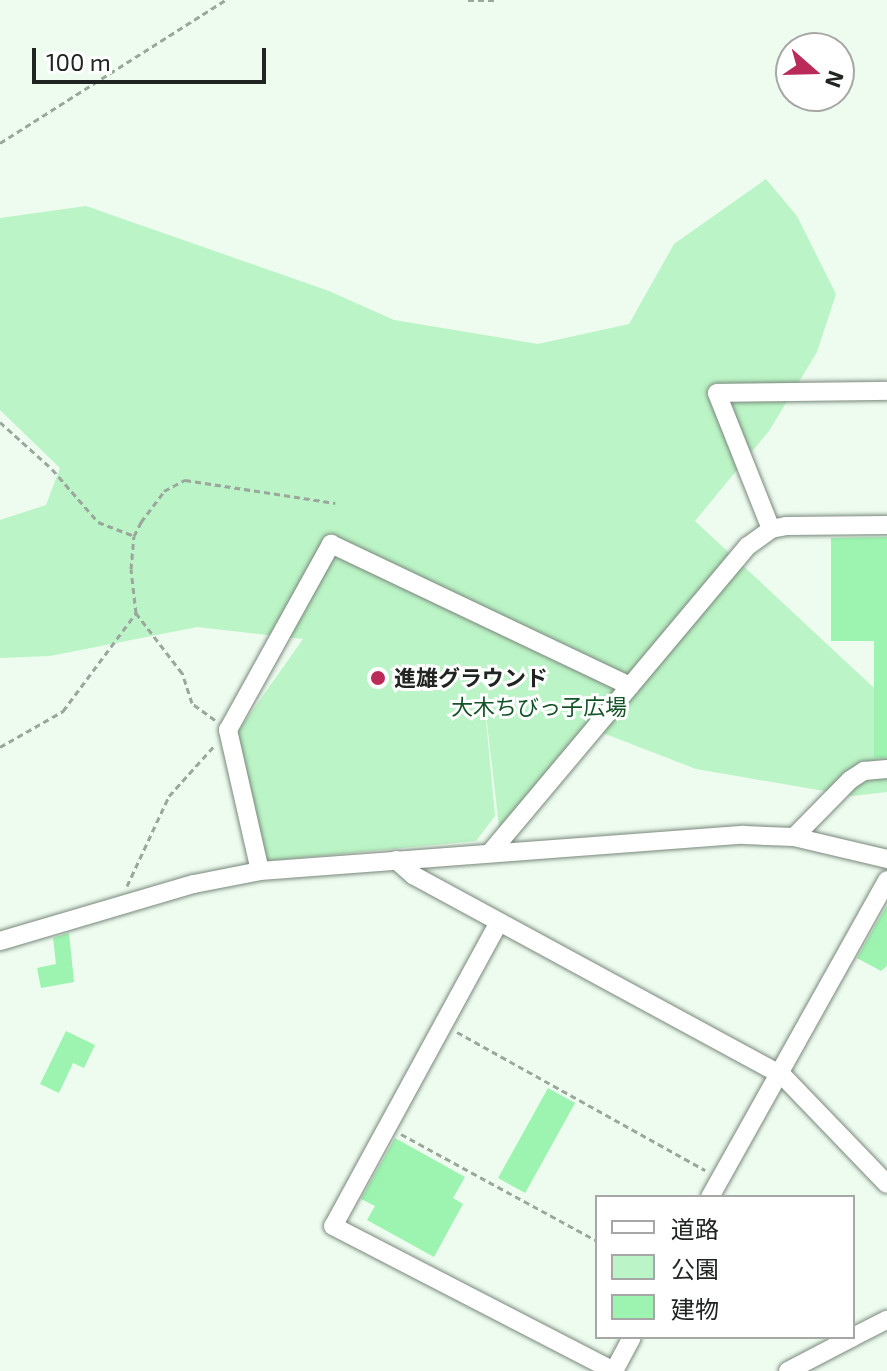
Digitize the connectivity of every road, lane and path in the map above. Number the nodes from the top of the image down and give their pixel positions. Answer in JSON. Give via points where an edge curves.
{"nodes":[{"id":1,"x":225,"y":0,"type":"edge"},
{"id":2,"x":468,"y":0,"type":"edge"},
{"id":3,"x":497,"y":0,"type":"edge"},
{"id":4,"x":0,"y":143,"type":"edge"},
{"id":5,"x":887,"y":391,"type":"edge"},
{"id":6,"x":0,"y":422,"type":"edge"},
{"id":7,"x":335,"y":503,"type":"dead end"},
{"id":8,"x":887,"y":525,"type":"edge"},
{"id":9,"x":771,"y":529,"type":"junction"},
{"id":10,"x":134,"y":536,"type":"junction"},
{"id":11,"x":136,"y":613,"type":"junction"},
{"id":12,"x":630,"y":686,"type":"junction"},
{"id":13,"x":228,"y":730,"type":"junction"},
{"id":14,"x":0,"y":747,"type":"edge"},
{"id":15,"x":887,"y":769,"type":"edge"},
{"id":16,"x":794,"y":837,"type":"junction"},
{"id":17,"x":490,"y":853,"type":"junction"},
{"id":18,"x":887,"y":859,"type":"edge"},
{"id":19,"x":396,"y":860,"type":"junction"},
{"id":20,"x":260,"y":871,"type":"junction"},
{"id":21,"x":887,"y":880,"type":"edge"},
{"id":22,"x":118,"y":904,"type":"junction"},
{"id":23,"x":499,"y":922,"type":"junction"},
{"id":24,"x":0,"y":941,"type":"edge"},
{"id":25,"x":443,"y":1024,"type":"junction"},
{"id":26,"x":782,"y":1075,"type":"junction"},
{"id":27,"x":387,"y":1127,"type":"junction"},
{"id":28,"x":720,"y":1178,"type":"junction"},
{"id":29,"x":887,"y":1184,"type":"edge"},
{"id":30,"x":711,"y":1195,"type":"edge"},
{"id":31,"x":595,"y":1240,"type":"edge"},
{"id":32,"x":887,"y":1320,"type":"edge"},
{"id":33,"x":855,"y":1336,"type":"edge"},
{"id":34,"x":631,"y":1339,"type":"edge"},
{"id":35,"x":849,"y":1339,"type":"edge"},
{"id":36,"x":614,"y":1371,"type":"edge"},
{"id":37,"x":788,"y":1371,"type":"edge"}],
"edges":[{"from":1,"to":4,"type":"path"},
{"from":2,"to":3,"type":"path"},
{"from":5,"to":9,"type":"street","via":[[717,393]]},
{"from":6,"to":10,"type":"path","via":[[52,469],[98,522]]},
{"from":7,"to":10,"type":"path","via":[[185,480],[164,491]]},
{"from":8,"to":9,"type":"street"},
{"from":9,"to":12,"type":"street","via":[[731,562]]},
{"from":10,"to":11,"type":"path"},
{"from":11,"to":13,"type":"path","via":[[182,673],[192,703]]},
{"from":11,"to":14,"type":"path","via":[[63,711]]},
{"from":12,"to":13,"type":"street","via":[[331,544]]},
{"from":12,"to":17,"type":"street"},
{"from":13,"to":20,"type":"street"},
{"from":13,"to":22,"type":"path","via":[[169,796]]},
{"from":15,"to":16,"type":"street","via":[[864,771],[850,780]]},
{"from":16,"to":17,"type":"street","via":[[744,835]]},
{"from":16,"to":18,"type":"street"},
{"from":17,"to":19,"type":"street"},
{"from":19,"to":20,"type":"street"},
{"from":19,"to":23,"type":"street"},
{"from":20,"to":22,"type":"street"},
{"from":21,"to":26,"type":"street"},
{"from":22,"to":24,"type":"street"},
{"from":23,"to":25,"type":"street"},
{"from":23,"to":26,"type":"street"},
{"from":25,"to":27,"type":"street"},
{"from":25,"to":28,"type":"path"},
{"from":26,"to":28,"type":"street"},
{"from":26,"to":29,"type":"street"},
{"from":27,"to":31,"type":"path"},
{"from":27,"to":36,"type":"street","via":[[333,1226]]},
{"from":28,"to":30,"type":"street"},
{"from":32,"to":33,"type":"street"},
{"from":34,"to":36,"type":"street"},
{"from":35,"to":37,"type":"street"}]}
